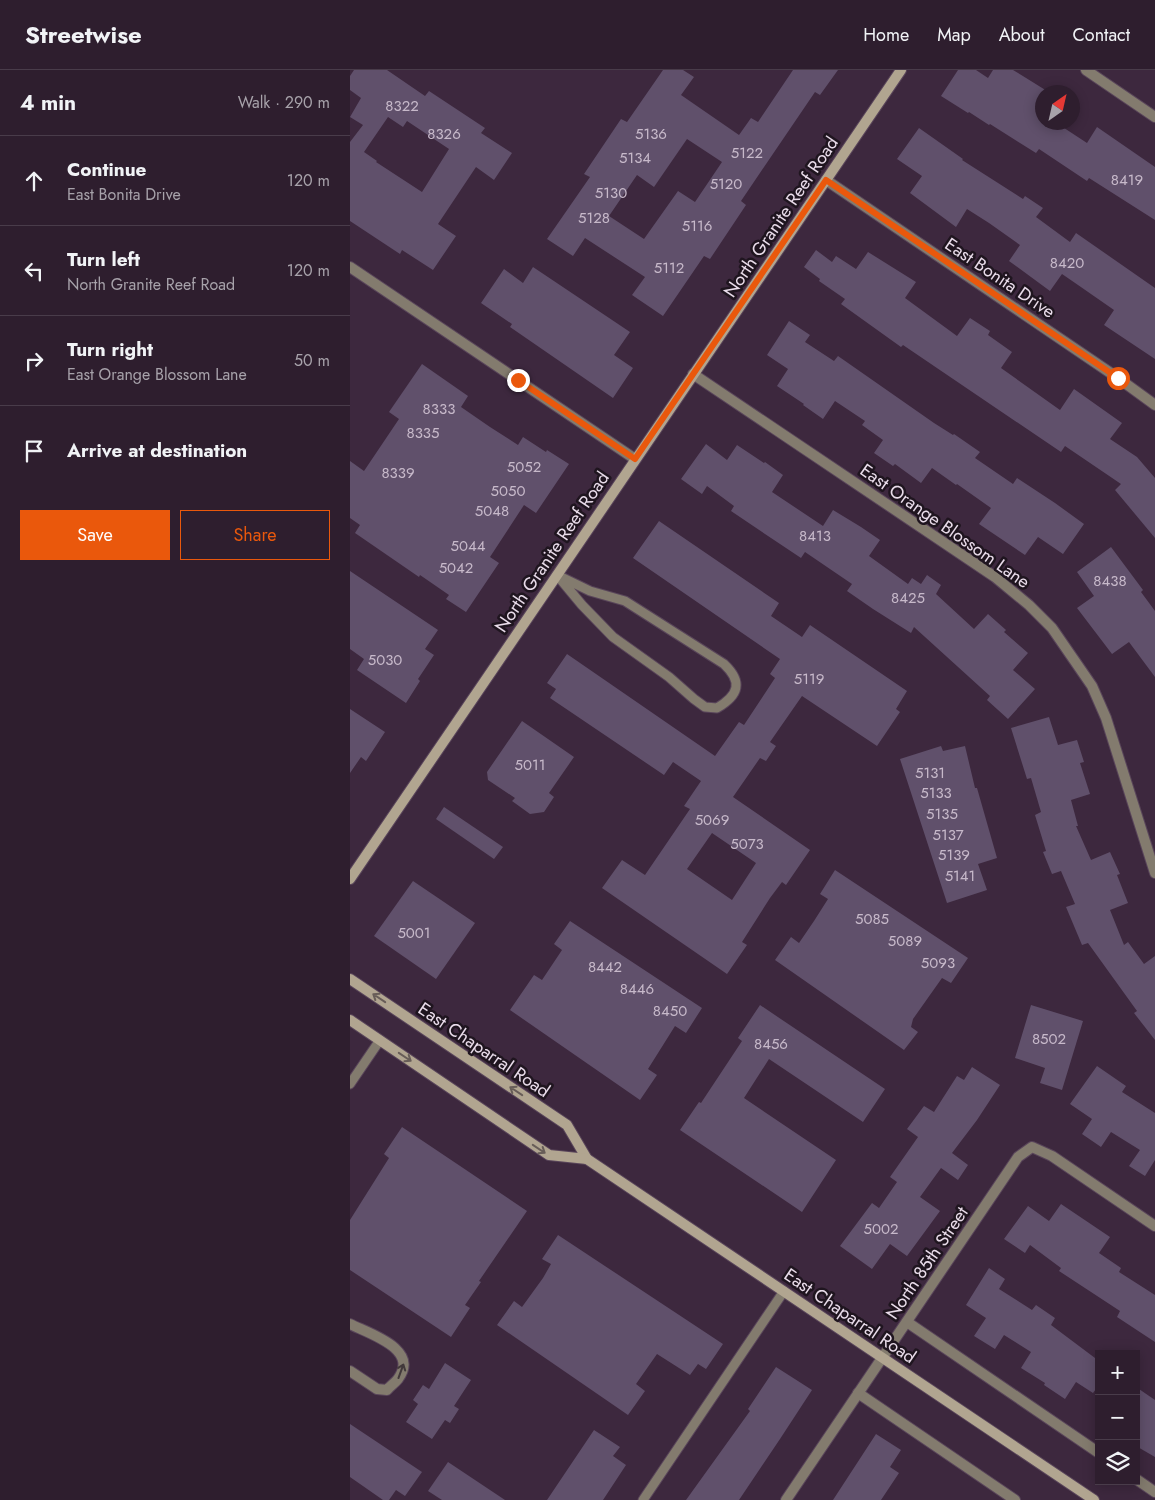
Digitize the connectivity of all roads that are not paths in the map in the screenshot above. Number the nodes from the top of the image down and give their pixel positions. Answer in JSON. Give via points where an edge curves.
{"nodes":[{"id":1,"x":901,"y":70,"type":"edge"},
{"id":2,"x":1086,"y":70,"type":"edge"},
{"id":3,"x":1155,"y":117,"type":"edge"},
{"id":4,"x":826,"y":180,"type":"junction"},
{"id":5,"x":350,"y":266,"type":"edge"},
{"id":6,"x":693,"y":374,"type":"junction"},
{"id":7,"x":1155,"y":405,"type":"edge"},
{"id":8,"x":635,"y":459,"type":"junction"},
{"id":9,"x":557,"y":575,"type":"junction"},
{"id":10,"x":1155,"y":873,"type":"edge"},
{"id":11,"x":350,"y":880,"type":"edge"},
{"id":12,"x":350,"y":979,"type":"edge"},
{"id":13,"x":350,"y":1020,"type":"edge"},
{"id":14,"x":380,"y":1040,"type":"junction"},
{"id":15,"x":350,"y":1084,"type":"edge"},
{"id":16,"x":587,"y":1159,"type":"junction"},
{"id":17,"x":1155,"y":1226,"type":"edge"},
{"id":18,"x":784,"y":1291,"type":"junction"},
{"id":19,"x":907,"y":1322,"type":"junction"},
{"id":20,"x":350,"y":1324,"type":"edge"},
{"id":21,"x":882,"y":1358,"type":"junction"},
{"id":22,"x":350,"y":1371,"type":"edge"},
{"id":23,"x":858,"y":1393,"type":"junction"},
{"id":24,"x":1095,"y":1450,"type":"edge"},
{"id":25,"x":1140,"y":1482,"type":"edge"},
{"id":26,"x":1155,"y":1492,"type":"edge"},
{"id":27,"x":643,"y":1500,"type":"edge"},
{"id":28,"x":786,"y":1500,"type":"edge"},
{"id":29,"x":1015,"y":1500,"type":"edge"},
{"id":30,"x":1094,"y":1500,"type":"edge"}],
"edges":[{"from":1,"to":4,"type":"main road","name":"North Granite Reef Road"},
{"from":2,"to":3,"type":"street"},
{"from":4,"to":6,"type":"main road","name":"North Granite Reef Road"},
{"from":4,"to":7,"type":"street","name":"East Bonita Drive"},
{"from":5,"to":8,"type":"street"},
{"from":6,"to":8,"type":"main road","name":"North Granite Reef Road"},
{"from":6,"to":10,"type":"street","name":"East Orange Blossom Lane","via":[[996,577],[1052,628],[1092,686],[1106,718]]},
{"from":8,"to":9,"type":"main road","name":"North Granite Reef Road"},
{"from":9,"to":9,"type":"lane","via":[[613,637],[669,677],[694,700],[705,707],[717,708],[732,697],[737,688],[736,681],[734,673],[724,664],[625,601],[590,591]]},
{"from":9,"to":11,"type":"main road","name":"North Granite Reef Road"},
{"from":16,"to":12,"type":"main road","name":"East Chaparral Road","one_way":true,"via":[[567,1125]]},
{"from":13,"to":14,"type":"main road","name":"East Chaparral Road"},
{"from":14,"to":15,"type":"lane"},
{"from":14,"to":16,"type":"main road","name":"East Chaparral Road","one_way":true,"via":[[549,1155]]},
{"from":16,"to":18,"type":"main road","name":"East Chaparral Road"},
{"from":17,"to":19,"type":"street","name":"North 85th Street","via":[[1052,1156],[1032,1146],[1018,1157]]},
{"from":18,"to":21,"type":"main road","name":"East Chaparral Road"},
{"from":18,"to":27,"type":"lane"},
{"from":19,"to":21,"type":"street","name":"North 85th Street"},
{"from":19,"to":24,"type":"street","name":"East Chaparral Road"},
{"from":22,"to":20,"type":"street","one_way":true,"via":[[377,1389],[387,1390],[399,1378],[404,1367],[403,1355],[395,1347]]},
{"from":21,"to":23,"type":"street","name":"North 85th Street"},
{"from":21,"to":30,"type":"main road","name":"East Chaparral Road"},
{"from":23,"to":28,"type":"street","name":"North 85th Street"},
{"from":23,"to":29,"type":"street"},
{"from":25,"to":26,"type":"street"}]}
